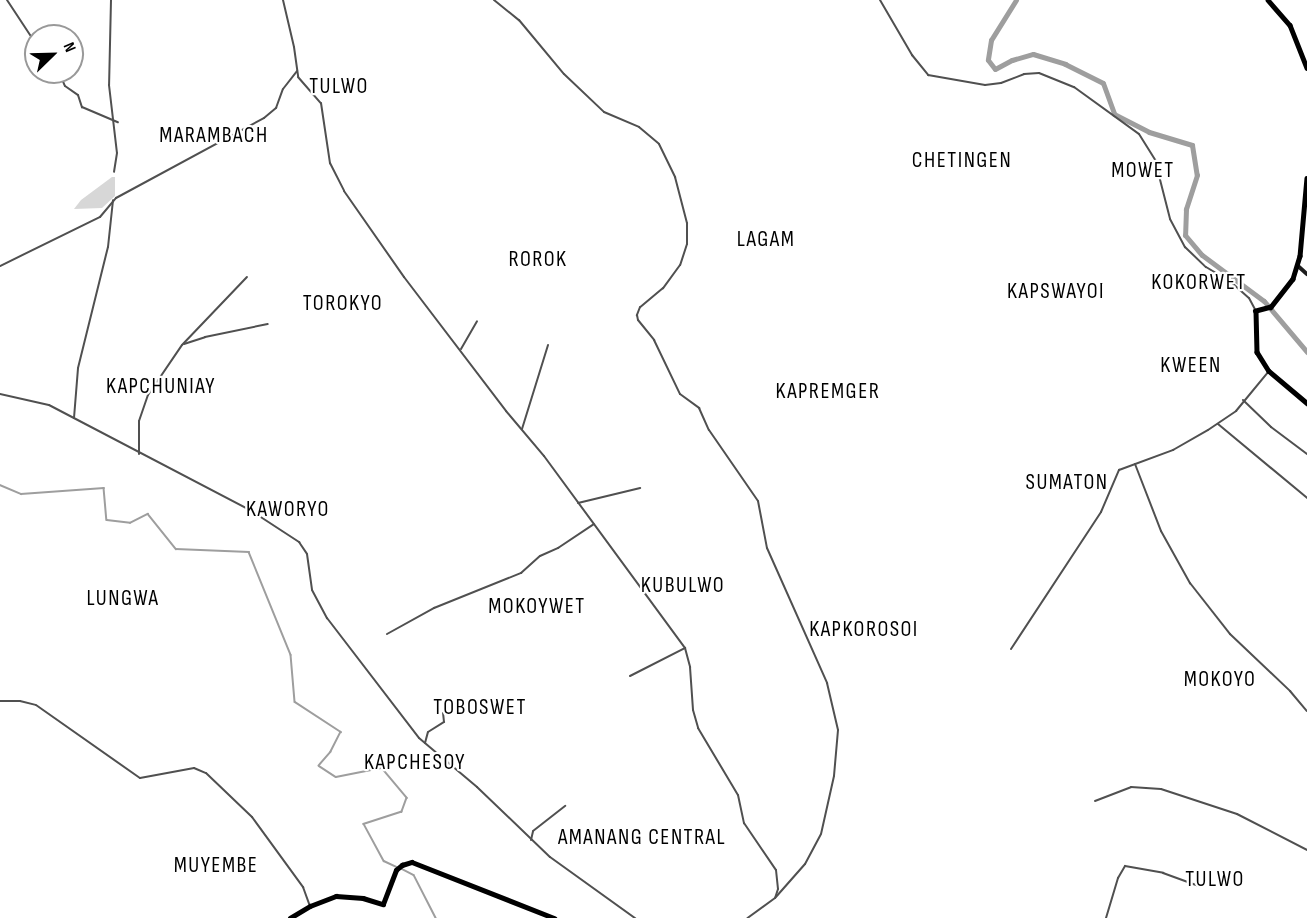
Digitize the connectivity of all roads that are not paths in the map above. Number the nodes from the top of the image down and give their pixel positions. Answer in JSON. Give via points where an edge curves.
{"nodes":[{"id":1,"x":7,"y":0,"type":"edge"},
{"id":2,"x":111,"y":0,"type":"edge"},
{"id":3,"x":283,"y":0,"type":"edge"},
{"id":4,"x":494,"y":0,"type":"edge"},
{"id":5,"x":880,"y":0,"type":"edge"},
{"id":6,"x":1268,"y":0,"type":"edge"},
{"id":7,"x":24,"y":26,"type":"edge"},
{"id":8,"x":1307,"y":68,"type":"edge"},
{"id":9,"x":297,"y":71,"type":"junction"},
{"id":10,"x":64,"y":84,"type":"edge"},
{"id":11,"x":113,"y":119,"type":"junction"},
{"id":12,"x":118,"y":122,"type":"dead end"},
{"id":13,"x":114,"y":172,"type":"dead end"},
{"id":14,"x":1307,"y":178,"type":"edge"},
{"id":15,"x":113,"y":200,"type":"junction"},
{"id":16,"x":0,"y":266,"type":"edge"},
{"id":17,"x":1298,"y":266,"type":"junction"},
{"id":18,"x":1307,"y":274,"type":"edge"},
{"id":19,"x":247,"y":277,"type":"dead end"},
{"id":20,"x":1259,"y":310,"type":"junction"},
{"id":21,"x":477,"y":321,"type":"dead end"},
{"id":22,"x":268,"y":324,"type":"dead end"},
{"id":23,"x":182,"y":345,"type":"junction"},
{"id":24,"x":548,"y":345,"type":"dead end"},
{"id":25,"x":460,"y":349,"type":"junction"},
{"id":26,"x":1269,"y":371,"type":"junction"},
{"id":27,"x":0,"y":394,"type":"edge"},
{"id":28,"x":1243,"y":400,"type":"junction"},
{"id":29,"x":1307,"y":403,"type":"edge"},
{"id":30,"x":74,"y":418,"type":"junction"},
{"id":31,"x":1218,"y":424,"type":"junction"},
{"id":32,"x":522,"y":429,"type":"junction"},
{"id":33,"x":139,"y":454,"type":"junction"},
{"id":34,"x":1307,"y":454,"type":"edge"},
{"id":35,"x":1135,"y":464,"type":"junction"},
{"id":36,"x":640,"y":488,"type":"dead end"},
{"id":37,"x":1307,"y":498,"type":"edge"},
{"id":38,"x":578,"y":503,"type":"junction"},
{"id":39,"x":594,"y":524,"type":"junction"},
{"id":40,"x":387,"y":634,"type":"dead end"},
{"id":41,"x":686,"y":648,"type":"junction"},
{"id":42,"x":1011,"y":649,"type":"dead end"},
{"id":43,"x":630,"y":676,"type":"dead end"},
{"id":44,"x":0,"y":700,"type":"edge"},
{"id":45,"x":1307,"y":711,"type":"edge"},
{"id":46,"x":443,"y":713,"type":"dead end"},
{"id":47,"x":425,"y":743,"type":"junction"},
{"id":48,"x":1095,"y":801,"type":"dead end"},
{"id":49,"x":565,"y":806,"type":"dead end"},
{"id":50,"x":531,"y":840,"type":"junction"},
{"id":51,"x":1307,"y":850,"type":"edge"},
{"id":52,"x":1198,"y":886,"type":"dead end"},
{"id":53,"x":776,"y":898,"type":"junction"},
{"id":54,"x":310,"y":906,"type":"junction"},
{"id":55,"x":290,"y":918,"type":"edge"},
{"id":56,"x":554,"y":918,"type":"edge"},
{"id":57,"x":635,"y":918,"type":"edge"},
{"id":58,"x":747,"y":918,"type":"edge"},
{"id":59,"x":1106,"y":918,"type":"edge"}],
"edges":[{"from":1,"to":7,"type":"street"},
{"from":2,"to":11,"type":"street","via":[[109,86]]},
{"from":3,"to":9,"type":"street"},
{"from":4,"to":53,"type":"street","via":[[519,20],[564,74],[604,112],[639,127],[659,144],[675,177],[687,224],[687,244],[680,266],[656,295],[640,307],[638,320],[654,340],[680,394],[699,408],[709,430],[758,501],[767,548],[827,683],[838,730],[837,757],[823,827],[806,864]]},
{"from":5,"to":20,"type":"street","via":[[928,75],[986,85],[1039,73],[1074,87],[1139,134],[1155,160],[1170,219],[1185,247],[1206,267],[1231,282]]},
{"from":6,"to":8,"type":"main road","via":[[1290,25]]},
{"from":9,"to":15,"type":"street","via":[[272,113]]},
{"from":9,"to":25,"type":"street","via":[[301,82],[321,103],[327,153],[340,185]]},
{"from":10,"to":11,"type":"street","via":[[78,95],[82,107]]},
{"from":11,"to":12,"type":"street"},
{"from":11,"to":13,"type":"street","via":[[117,153]]},
{"from":14,"to":17,"type":"main road"},
{"from":15,"to":16,"type":"street","via":[[100,218]]},
{"from":15,"to":30,"type":"street","via":[[108,247],[78,368]]},
{"from":17,"to":18,"type":"main road"},
{"from":17,"to":20,"type":"main road","via":[[1271,307]]},
{"from":19,"to":23,"type":"street"},
{"from":20,"to":26,"type":"main road","via":[[1257,352]]},
{"from":21,"to":25,"type":"street"},
{"from":22,"to":23,"type":"street"},
{"from":23,"to":33,"type":"street","via":[[141,408]]},
{"from":24,"to":32,"type":"street"},
{"from":25,"to":32,"type":"street"},
{"from":26,"to":28,"type":"street"},
{"from":26,"to":29,"type":"main road"},
{"from":27,"to":30,"type":"street","via":[[38,401]]},
{"from":28,"to":31,"type":"street","via":[[1236,411]]},
{"from":28,"to":34,"type":"street"},
{"from":30,"to":33,"type":"street"},
{"from":31,"to":35,"type":"street","via":[[1182,446]]},
{"from":31,"to":37,"type":"street"},
{"from":32,"to":38,"type":"street"},
{"from":33,"to":47,"type":"street","via":[[250,510],[299,542],[307,554],[312,590],[327,618]]},
{"from":35,"to":42,"type":"street","via":[[1116,473],[1101,512]]},
{"from":35,"to":45,"type":"street","via":[[1165,540],[1190,583],[1230,634]]},
{"from":36,"to":38,"type":"street"},
{"from":38,"to":39,"type":"street"},
{"from":39,"to":40,"type":"street","via":[[545,553],[521,573],[434,608]]},
{"from":39,"to":41,"type":"street"},
{"from":41,"to":43,"type":"street"},
{"from":41,"to":53,"type":"street","via":[[695,719],[738,795],[744,824],[772,861],[778,880]]},
{"from":44,"to":54,"type":"street","via":[[36,705],[140,778],[194,768],[206,773],[252,818],[303,887]]},
{"from":46,"to":47,"type":"street","via":[[444,722],[428,732]]},
{"from":47,"to":50,"type":"street"},
{"from":48,"to":51,"type":"street","via":[[1131,787],[1161,789],[1237,814]]},
{"from":49,"to":50,"type":"street","via":[[533,831]]},
{"from":50,"to":57,"type":"street"},
{"from":52,"to":59,"type":"street","via":[[1163,873],[1125,866]]},
{"from":53,"to":58,"type":"street"},
{"from":54,"to":55,"type":"main road"},
{"from":54,"to":56,"type":"main road","via":[[344,896],[383,904],[396,870],[412,862]]}]}
